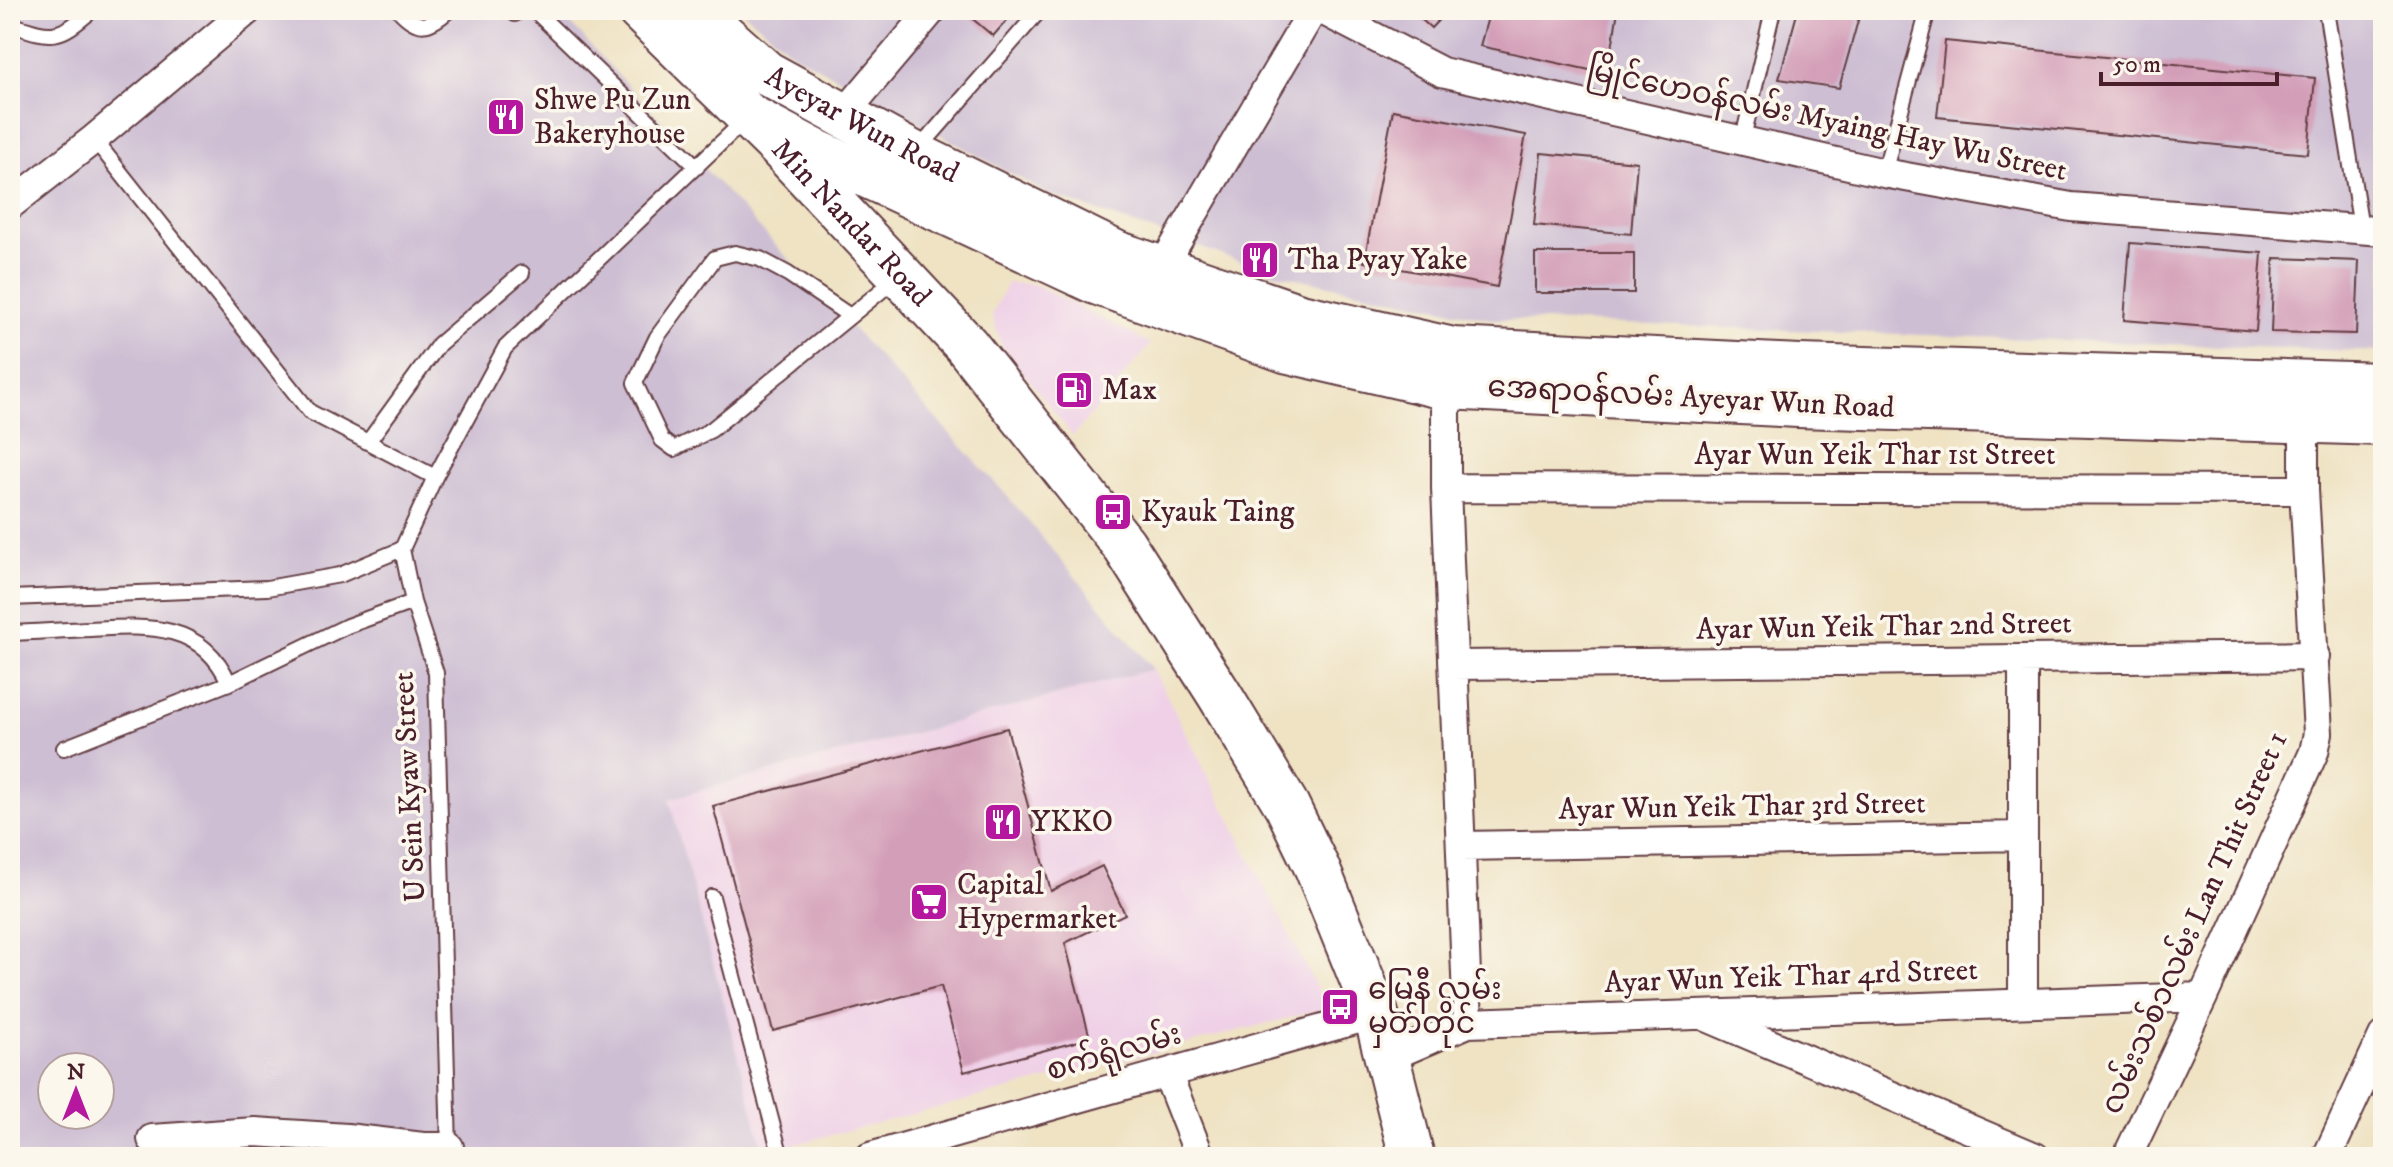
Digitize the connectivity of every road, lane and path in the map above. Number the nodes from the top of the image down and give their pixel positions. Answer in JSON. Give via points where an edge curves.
{"nodes":[{"id":1,"x":92,"y":10,"type":"edge"},
{"id":2,"x":248,"y":10,"type":"edge"},
{"id":3,"x":399,"y":10,"type":"edge"},
{"id":4,"x":449,"y":10,"type":"edge"},
{"id":5,"x":511,"y":10,"type":"edge"},
{"id":6,"x":519,"y":10,"type":"edge"},
{"id":7,"x":534,"y":10,"type":"edge"},
{"id":8,"x":640,"y":10,"type":"edge"},
{"id":9,"x":695,"y":10,"type":"edge"},
{"id":10,"x":932,"y":10,"type":"edge"},
{"id":11,"x":1040,"y":10,"type":"edge"},
{"id":12,"x":1313,"y":10,"type":"edge"},
{"id":13,"x":1322,"y":10,"type":"edge"},
{"id":14,"x":1773,"y":10,"type":"edge"},
{"id":15,"x":1928,"y":10,"type":"edge"},
{"id":16,"x":2326,"y":10,"type":"edge"},
{"id":17,"x":10,"y":24,"type":"edge"},
{"id":18,"x":766,"y":73,"type":"junction"},
{"id":19,"x":742,"y":110,"type":"junction"},
{"id":20,"x":844,"y":114,"type":"junction"},
{"id":21,"x":94,"y":139,"type":"junction"},
{"id":22,"x":1742,"y":142,"type":"junction"},
{"id":23,"x":914,"y":154,"type":"junction"},
{"id":24,"x":697,"y":167,"type":"junction"},
{"id":25,"x":1884,"y":173,"type":"junction"},
{"id":26,"x":10,"y":205,"type":"edge"},
{"id":27,"x":2372,"y":229,"type":"edge"},
{"id":28,"x":1034,"y":234,"type":"junction"},
{"id":29,"x":1161,"y":269,"type":"junction"},
{"id":30,"x":522,"y":273,"type":"dead end"},
{"id":31,"x":902,"y":274,"type":"junction"},
{"id":32,"x":850,"y":316,"type":"junction"},
{"id":33,"x":1449,"y":368,"type":"junction"},
{"id":34,"x":2383,"y":385,"type":"edge"},
{"id":35,"x":2304,"y":400,"type":"junction"},
{"id":36,"x":2383,"y":423,"type":"edge"},
{"id":37,"x":368,"y":442,"type":"junction"},
{"id":38,"x":435,"y":477,"type":"junction"},
{"id":39,"x":1446,"y":488,"type":"junction"},
{"id":40,"x":2304,"y":490,"type":"junction"},
{"id":41,"x":402,"y":549,"type":"junction"},
{"id":42,"x":10,"y":598,"type":"edge"},
{"id":43,"x":413,"y":602,"type":"junction"},
{"id":44,"x":10,"y":633,"type":"edge"},
{"id":45,"x":2315,"y":656,"type":"junction"},
{"id":46,"x":2023,"y":659,"type":"junction"},
{"id":47,"x":1454,"y":665,"type":"junction"},
{"id":48,"x":229,"y":683,"type":"junction"},
{"id":49,"x":64,"y":748,"type":"dead end"},
{"id":50,"x":2023,"y":836,"type":"junction"},
{"id":51,"x":1461,"y":846,"type":"junction"},
{"id":52,"x":712,"y":897,"type":"dead end"},
{"id":53,"x":2203,"y":997,"type":"junction"},
{"id":54,"x":2023,"y":1003,"type":"junction"},
{"id":55,"x":1699,"y":1013,"type":"junction"},
{"id":56,"x":1376,"y":1014,"type":"junction"},
{"id":57,"x":1468,"y":1023,"type":"junction"},
{"id":58,"x":2383,"y":1036,"type":"edge"},
{"id":59,"x":1389,"y":1057,"type":"junction"},
{"id":60,"x":1167,"y":1073,"type":"junction"},
{"id":61,"x":152,"y":1139,"type":"dead end"},
{"id":62,"x":449,"y":1152,"type":"edge"},
{"id":63,"x":2029,"y":1156,"type":"edge"},
{"id":64,"x":781,"y":1157,"type":"edge"},
{"id":65,"x":870,"y":1157,"type":"edge"},
{"id":66,"x":1200,"y":1157,"type":"edge"},
{"id":67,"x":1412,"y":1157,"type":"edge"},
{"id":68,"x":2127,"y":1157,"type":"edge"},
{"id":69,"x":2327,"y":1157,"type":"edge"}],
"edges":[{"from":1,"to":17,"type":"lane","via":[[72,28],[46,36]]},
{"from":2,"to":21,"type":"street"},
{"from":3,"to":4,"type":"lane","via":[[409,22],[423,25],[435,23]]},
{"from":5,"to":6,"type":"lane"},
{"from":7,"to":24,"type":"lane"},
{"from":8,"to":19,"type":"main road","name":"Ayeyar Wun Road"},
{"from":9,"to":18,"type":"main road","name":"Ayeyar Wun Road"},
{"from":10,"to":20,"type":"street"},
{"from":11,"to":23,"type":"lane"},
{"from":12,"to":29,"type":"street"},
{"from":13,"to":22,"type":"street","name":"မြိုင်ဟေဝန်လမ်း Myaing Hay Wu Street","via":[[1442,72]]},
{"from":14,"to":22,"type":"lane"},
{"from":15,"to":25,"type":"lane"},
{"from":16,"to":27,"type":"lane"},
{"from":18,"to":19,"type":"main road"},
{"from":18,"to":20,"type":"main road","name":"Ayeyar Wun Road"},
{"from":19,"to":24,"type":"lane"},
{"from":19,"to":28,"type":"main road","name":"Ayeyar Wun Road","via":[[812,150],[887,183]]},
{"from":19,"to":31,"type":"main road","name":"Min Nandar Road"},
{"from":20,"to":23,"type":"main road","name":"Ayeyar Wun Road"},
{"from":21,"to":26,"type":"street"},
{"from":21,"to":37,"type":"lane","via":[[310,412]]},
{"from":22,"to":25,"type":"street","name":"မြိုင်ဟေဝန်လမ်း Myaing Hay Wu Street"},
{"from":23,"to":28,"type":"main road","name":"Ayeyar Wun Road"},
{"from":24,"to":38,"type":"lane","via":[[505,348]]},
{"from":25,"to":27,"type":"street","name":"မြိုင်ဟေဝန်လမ်း Myaing Hay Wu Street","via":[[2071,207]]},
{"from":28,"to":29,"type":"main road","name":"အေရာဝန်လမ်း Ayeyar Wun Road"},
{"from":28,"to":33,"type":"main road","name":"အေရာဝန်လမ်း Ayeyar Wun Road","via":[[1096,282],[1285,350]]},
{"from":29,"to":33,"type":"main road","name":"အေရာဝန်လမ်း Ayeyar Wun Road"},
{"from":30,"to":37,"type":"lane","via":[[439,344]]},
{"from":31,"to":32,"type":"lane"},
{"from":31,"to":56,"type":"main road","name":"Min Nandar Road","via":[[966,345],[1124,545],[1287,806]]},
{"from":32,"to":32,"type":"lane","via":[[711,430],[674,449],[662,440],[635,383],[657,337],[715,258],[735,253],[760,259]]},
{"from":33,"to":35,"type":"main road","name":"အေရာဝန်လမ်း Ayeyar Wun Road","via":[[1800,367]]},
{"from":33,"to":39,"type":"street"},
{"from":34,"to":35,"type":"main road","name":"အေရာဝန်လမ်း Ayeyar Wun Road"},
{"from":35,"to":36,"type":"main road","name":"အေရာဝန်လမ်း Ayeyar Wun Road"},
{"from":35,"to":40,"type":"street","name":"လမ်းသစ်၁လမ်း Lan Thit Street 1"},
{"from":37,"to":38,"type":"lane"},
{"from":38,"to":41,"type":"lane"},
{"from":39,"to":40,"type":"street","name":"Ayar Wun Yeik Thar 1st Street"},
{"from":39,"to":47,"type":"street"},
{"from":40,"to":45,"type":"street","name":"လမ်းသစ်၁လမ်း Lan Thit Street 1"},
{"from":41,"to":42,"type":"lane","via":[[340,575],[267,588]]},
{"from":41,"to":43,"type":"lane","name":"U Sein Kyaw Street"},
{"from":43,"to":48,"type":"lane","via":[[347,626]]},
{"from":43,"to":62,"type":"lane","name":"U Sein Kyaw Street","via":[[436,673]]},
{"from":44,"to":48,"type":"lane","via":[[164,628],[191,639],[221,663]]},
{"from":45,"to":46,"type":"street","name":"Ayar Wun Yeik Thar 2nd Street"},
{"from":45,"to":53,"type":"street","name":"လမ်းသစ်၁လမ်း Lan Thit Street 1","via":[[2314,752]]},
{"from":46,"to":47,"type":"street","name":"Ayar Wun Yeik Thar 2nd Street"},
{"from":46,"to":50,"type":"street"},
{"from":47,"to":51,"type":"street"},
{"from":48,"to":49,"type":"lane"},
{"from":50,"to":51,"type":"street","name":"Ayar Wun Yeik Thar 3rd Street"},
{"from":50,"to":54,"type":"street"},
{"from":51,"to":57,"type":"street"},
{"from":52,"to":64,"type":"lane"},
{"from":53,"to":54,"type":"street","name":"Ayar Wun Yeik Thar 4rd Street"},
{"from":53,"to":68,"type":"street","name":"လမ်းသစ်၁လမ်း Lan Thit Street 1"},
{"from":54,"to":55,"type":"street","name":"Ayar Wun Yeik Thar 4rd Street"},
{"from":55,"to":57,"type":"street","name":"Ayar Wun Yeik Thar 4rd Street"},
{"from":55,"to":63,"type":"street"},
{"from":56,"to":59,"type":"main road","name":"Min Nandar Road"},
{"from":56,"to":60,"type":"street","name":"စက်ရုံလမ်း"},
{"from":57,"to":59,"type":"street","name":"Ayar Wun Yeik Thar 4rd Street"},
{"from":58,"to":69,"type":"street"},
{"from":59,"to":67,"type":"main road","name":"Min Nandar Road"},
{"from":60,"to":65,"type":"street","name":"စက်ရုံလမ်း"},
{"from":60,"to":66,"type":"street"},
{"from":61,"to":62,"type":"street","via":[[255,1132]]}]}
